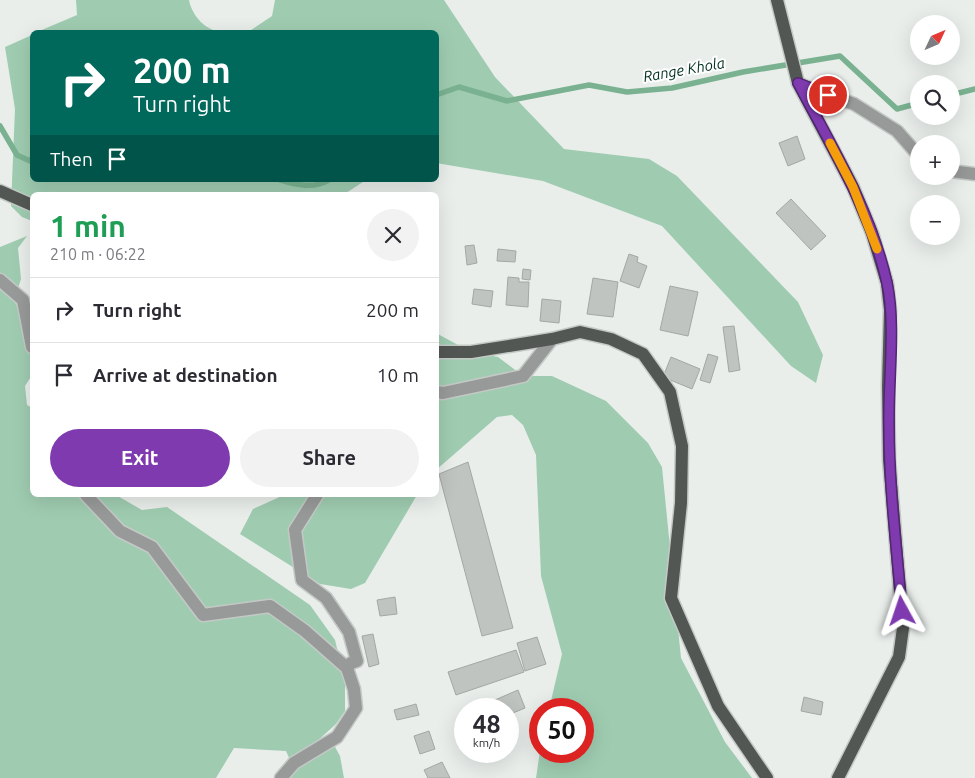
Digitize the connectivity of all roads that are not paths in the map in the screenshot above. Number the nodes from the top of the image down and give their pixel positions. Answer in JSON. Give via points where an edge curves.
{"nodes":[{"id":1,"x":777,"y":0,"type":"edge"},
{"id":2,"x":798,"y":83,"type":"junction"},
{"id":3,"x":910,"y":146,"type":"edge"},
{"id":4,"x":960,"y":172,"type":"edge"},
{"id":5,"x":975,"y":174,"type":"edge"},
{"id":6,"x":0,"y":191,"type":"edge"},
{"id":7,"x":30,"y":204,"type":"edge"},
{"id":8,"x":0,"y":280,"type":"edge"},
{"id":9,"x":30,"y":338,"type":"edge"},
{"id":10,"x":552,"y":339,"type":"junction"},
{"id":11,"x":439,"y":352,"type":"edge"},
{"id":12,"x":439,"y":392,"type":"edge"},
{"id":13,"x":88,"y":497,"type":"edge"},
{"id":14,"x":316,"y":497,"type":"edge"},
{"id":15,"x":347,"y":668,"type":"junction"},
{"id":16,"x":281,"y":778,"type":"edge"},
{"id":17,"x":767,"y":778,"type":"edge"},
{"id":18,"x":838,"y":778,"type":"edge"}],
"edges":[{"from":1,"to":2,"type":"main road"},
{"from":2,"to":3,"type":"street","via":[[854,104],[897,131]]},
{"from":2,"to":18,"type":"main road","via":[[853,187],[872,233],[887,283],[890,310],[889,460],[903,628],[899,657]]},
{"from":4,"to":5,"type":"street"},
{"from":6,"to":7,"type":"main road"},
{"from":8,"to":9,"type":"street","via":[[22,300]]},
{"from":10,"to":11,"type":"main road","via":[[471,352]]},
{"from":10,"to":12,"type":"street","via":[[523,376]]},
{"from":10,"to":17,"type":"main road","via":[[580,332],[611,338],[643,354],[670,392],[682,446],[681,503],[671,598],[718,706]]},
{"from":13,"to":15,"type":"street","via":[[120,532],[152,547],[203,615],[270,606]]},
{"from":14,"to":15,"type":"street","via":[[295,530],[302,580],[326,598],[349,632],[357,662]]},
{"from":15,"to":16,"type":"street","via":[[356,708],[337,738],[294,762]]}]}
